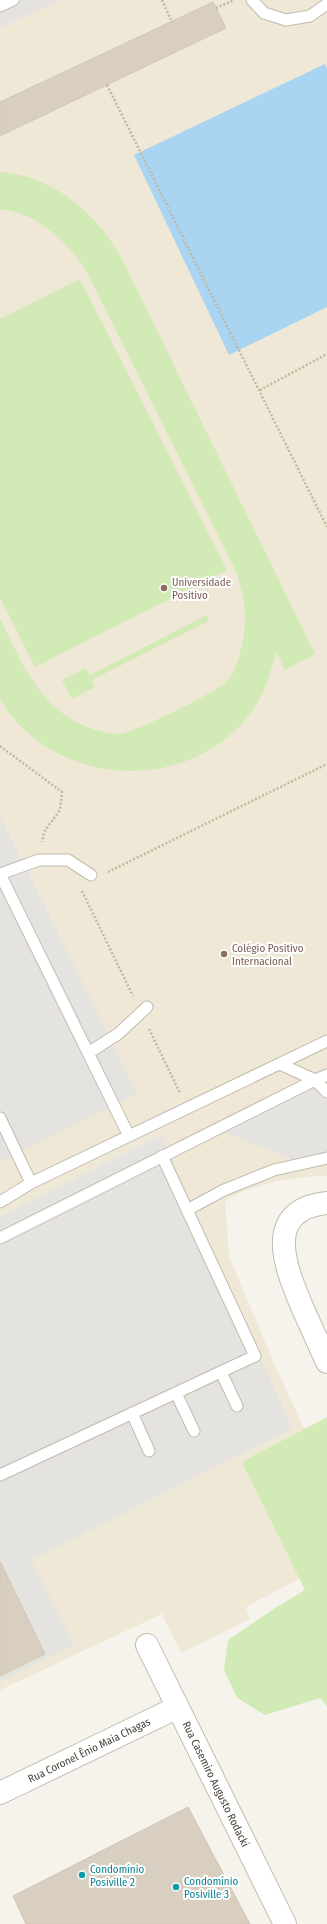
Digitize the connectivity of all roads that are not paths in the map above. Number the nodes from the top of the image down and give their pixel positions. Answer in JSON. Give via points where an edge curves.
{"nodes":[{"id":1,"x":13,"y":0,"type":"edge"},
{"id":2,"x":252,"y":0,"type":"edge"},
{"id":3,"x":327,"y":4,"type":"edge"},
{"id":4,"x":0,"y":6,"type":"edge"},
{"id":5,"x":0,"y":874,"type":"edge"},
{"id":6,"x":91,"y":875,"type":"dead end"},
{"id":7,"x":144,"y":1010,"type":"road end"},
{"id":8,"x":327,"y":1041,"type":"edge"},
{"id":9,"x":88,"y":1054,"type":"junction"},
{"id":10,"x":280,"y":1064,"type":"junction"},
{"id":11,"x":327,"y":1075,"type":"edge"},
{"id":12,"x":316,"y":1080,"type":"junction"},
{"id":13,"x":327,"y":1092,"type":"edge"},
{"id":14,"x":0,"y":1118,"type":"edge"},
{"id":15,"x":4,"y":1136,"type":"edge"},
{"id":16,"x":129,"y":1136,"type":"junction"},
{"id":17,"x":162,"y":1156,"type":"junction"},
{"id":18,"x":327,"y":1158,"type":"edge"},
{"id":19,"x":31,"y":1183,"type":"junction"},
{"id":20,"x":0,"y":1202,"type":"edge"},
{"id":21,"x":327,"y":1203,"type":"edge"},
{"id":22,"x":187,"y":1210,"type":"junction"},
{"id":23,"x":0,"y":1238,"type":"edge"},
{"id":24,"x":327,"y":1362,"type":"edge"},
{"id":25,"x":221,"y":1372,"type":"junction"},
{"id":26,"x":176,"y":1393,"type":"junction"},
{"id":27,"x":237,"y":1406,"type":"dead end"},
{"id":28,"x":132,"y":1413,"type":"junction"},
{"id":29,"x":194,"y":1431,"type":"dead end"},
{"id":30,"x":149,"y":1451,"type":"dead end"},
{"id":31,"x":0,"y":1475,"type":"edge"},
{"id":32,"x":147,"y":1644,"type":"dead end"},
{"id":33,"x":178,"y":1707,"type":"junction"},
{"id":34,"x":0,"y":1793,"type":"edge"},
{"id":35,"x":285,"y":1924,"type":"edge"}],
"edges":[{"from":1,"to":4,"type":"lane"},
{"from":2,"to":3,"type":"lane","via":[[264,13],[286,20],[310,16]]},
{"from":5,"to":6,"type":"lane","via":[[39,860],[68,860]]},
{"from":5,"to":9,"type":"lane"},
{"from":7,"to":9,"type":"lane","via":[[118,1034]]},
{"from":8,"to":10,"type":"lane"},
{"from":9,"to":16,"type":"lane"},
{"from":10,"to":12,"type":"lane"},
{"from":10,"to":16,"type":"lane"},
{"from":11,"to":12,"type":"lane"},
{"from":12,"to":13,"type":"lane"},
{"from":12,"to":17,"type":"lane"},
{"from":14,"to":15,"type":"lane"},
{"from":15,"to":19,"type":"lane"},
{"from":16,"to":19,"type":"lane"},
{"from":17,"to":22,"type":"lane"},
{"from":17,"to":23,"type":"lane"},
{"from":18,"to":22,"type":"lane","via":[[274,1170],[224,1190]]},
{"from":19,"to":20,"type":"lane"},
{"from":21,"to":24,"type":"street","via":[[301,1210],[290,1220],[284,1235],[283,1252],[286,1267]]},
{"from":22,"to":25,"type":"lane","via":[[255,1356]]},
{"from":25,"to":26,"type":"lane"},
{"from":25,"to":27,"type":"lane"},
{"from":26,"to":28,"type":"lane"},
{"from":26,"to":29,"type":"lane"},
{"from":28,"to":30,"type":"lane"},
{"from":28,"to":31,"type":"lane"},
{"from":32,"to":33,"type":"street","name":"Rua Casemiro Augusto Rodacki"},
{"from":33,"to":34,"type":"street","name":"Rua Coronel Ênio Maia Chagas"},
{"from":33,"to":35,"type":"street","name":"Rua Casemiro Augusto Rodacki"}]}
